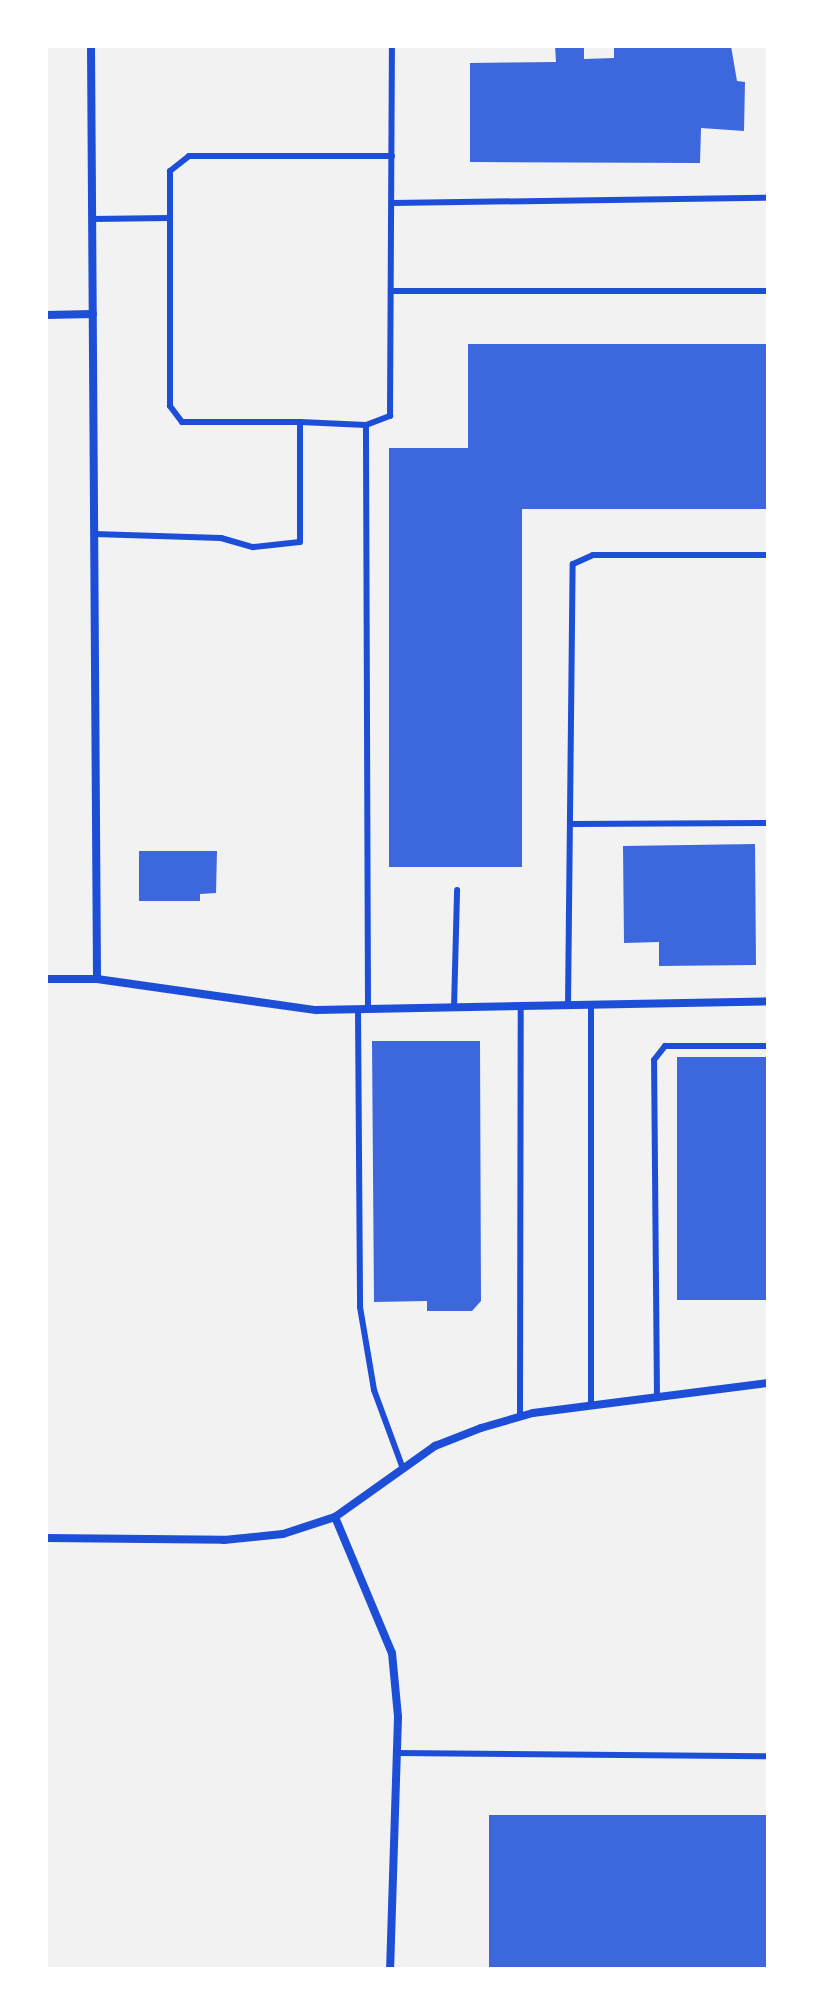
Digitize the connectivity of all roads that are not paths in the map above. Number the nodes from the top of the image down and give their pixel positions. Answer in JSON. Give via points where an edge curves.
{"nodes":[{"id":1,"x":91,"y":46,"type":"edge"},
{"id":2,"x":392,"y":46,"type":"edge"},
{"id":3,"x":392,"y":156,"type":"junction"},
{"id":4,"x":768,"y":198,"type":"edge"},
{"id":5,"x":392,"y":203,"type":"junction"},
{"id":6,"x":170,"y":218,"type":"junction"},
{"id":7,"x":92,"y":219,"type":"junction"},
{"id":8,"x":392,"y":291,"type":"junction"},
{"id":9,"x":768,"y":291,"type":"edge"},
{"id":10,"x":93,"y":314,"type":"junction"},
{"id":11,"x":46,"y":315,"type":"edge"},
{"id":12,"x":300,"y":422,"type":"junction"},
{"id":13,"x":366,"y":425,"type":"junction"},
{"id":14,"x":94,"y":534,"type":"junction"},
{"id":15,"x":768,"y":555,"type":"edge"},
{"id":16,"x":768,"y":823,"type":"edge"},
{"id":17,"x":570,"y":824,"type":"junction"},
{"id":18,"x":457,"y":890,"type":"dead end"},
{"id":19,"x":46,"y":979,"type":"edge"},
{"id":20,"x":97,"y":979,"type":"junction"},
{"id":21,"x":768,"y":1001,"type":"edge"},
{"id":22,"x":568,"y":1006,"type":"junction"},
{"id":23,"x":591,"y":1006,"type":"junction"},
{"id":24,"x":521,"y":1007,"type":"junction"},
{"id":25,"x":454,"y":1008,"type":"junction"},
{"id":26,"x":363,"y":1010,"type":"junction"},
{"id":27,"x":768,"y":1046,"type":"edge"},
{"id":28,"x":768,"y":1383,"type":"edge"},
{"id":29,"x":657,"y":1398,"type":"junction"},
{"id":30,"x":591,"y":1406,"type":"junction"},
{"id":31,"x":520,"y":1417,"type":"junction"},
{"id":32,"x":403,"y":1469,"type":"junction"},
{"id":33,"x":335,"y":1517,"type":"junction"},
{"id":34,"x":46,"y":1538,"type":"edge"},
{"id":35,"x":397,"y":1753,"type":"junction"},
{"id":36,"x":768,"y":1756,"type":"edge"},
{"id":37,"x":390,"y":1969,"type":"edge"}],
"edges":[{"from":1,"to":7,"type":"street"},
{"from":2,"to":3,"type":"lane"},
{"from":3,"to":5,"type":"lane"},
{"from":3,"to":6,"type":"lane","via":[[189,156],[170,171]]},
{"from":4,"to":5,"type":"lane"},
{"from":5,"to":8,"type":"lane"},
{"from":6,"to":7,"type":"lane"},
{"from":6,"to":12,"type":"lane","via":[[170,406],[175,416],[182,422]]},
{"from":7,"to":10,"type":"street"},
{"from":8,"to":9,"type":"lane"},
{"from":8,"to":13,"type":"lane","via":[[390,416]]},
{"from":10,"to":11,"type":"street"},
{"from":10,"to":14,"type":"street"},
{"from":12,"to":13,"type":"lane"},
{"from":12,"to":14,"type":"lane","via":[[300,542],[253,547],[221,538]]},
{"from":13,"to":26,"type":"lane"},
{"from":14,"to":20,"type":"street"},
{"from":15,"to":17,"type":"lane","via":[[593,555],[573,564]]},
{"from":16,"to":17,"type":"lane"},
{"from":17,"to":22,"type":"lane"},
{"from":18,"to":25,"type":"lane"},
{"from":19,"to":20,"type":"street"},
{"from":20,"to":26,"type":"street","via":[[316,1010]]},
{"from":21,"to":23,"type":"street"},
{"from":22,"to":23,"type":"street"},
{"from":22,"to":24,"type":"street"},
{"from":23,"to":30,"type":"lane"},
{"from":24,"to":25,"type":"street"},
{"from":24,"to":31,"type":"lane"},
{"from":25,"to":26,"type":"street"},
{"from":26,"to":32,"type":"lane","via":[[360,1307],[374,1390]]},
{"from":27,"to":29,"type":"lane","via":[[665,1046],[654,1060]]},
{"from":28,"to":29,"type":"street"},
{"from":29,"to":30,"type":"street"},
{"from":30,"to":31,"type":"street"},
{"from":31,"to":32,"type":"street","via":[[435,1446]]},
{"from":32,"to":33,"type":"street"},
{"from":33,"to":34,"type":"street","via":[[283,1534],[224,1540]]},
{"from":33,"to":35,"type":"street","via":[[392,1653]]},
{"from":35,"to":36,"type":"lane"},
{"from":35,"to":37,"type":"street"}]}
